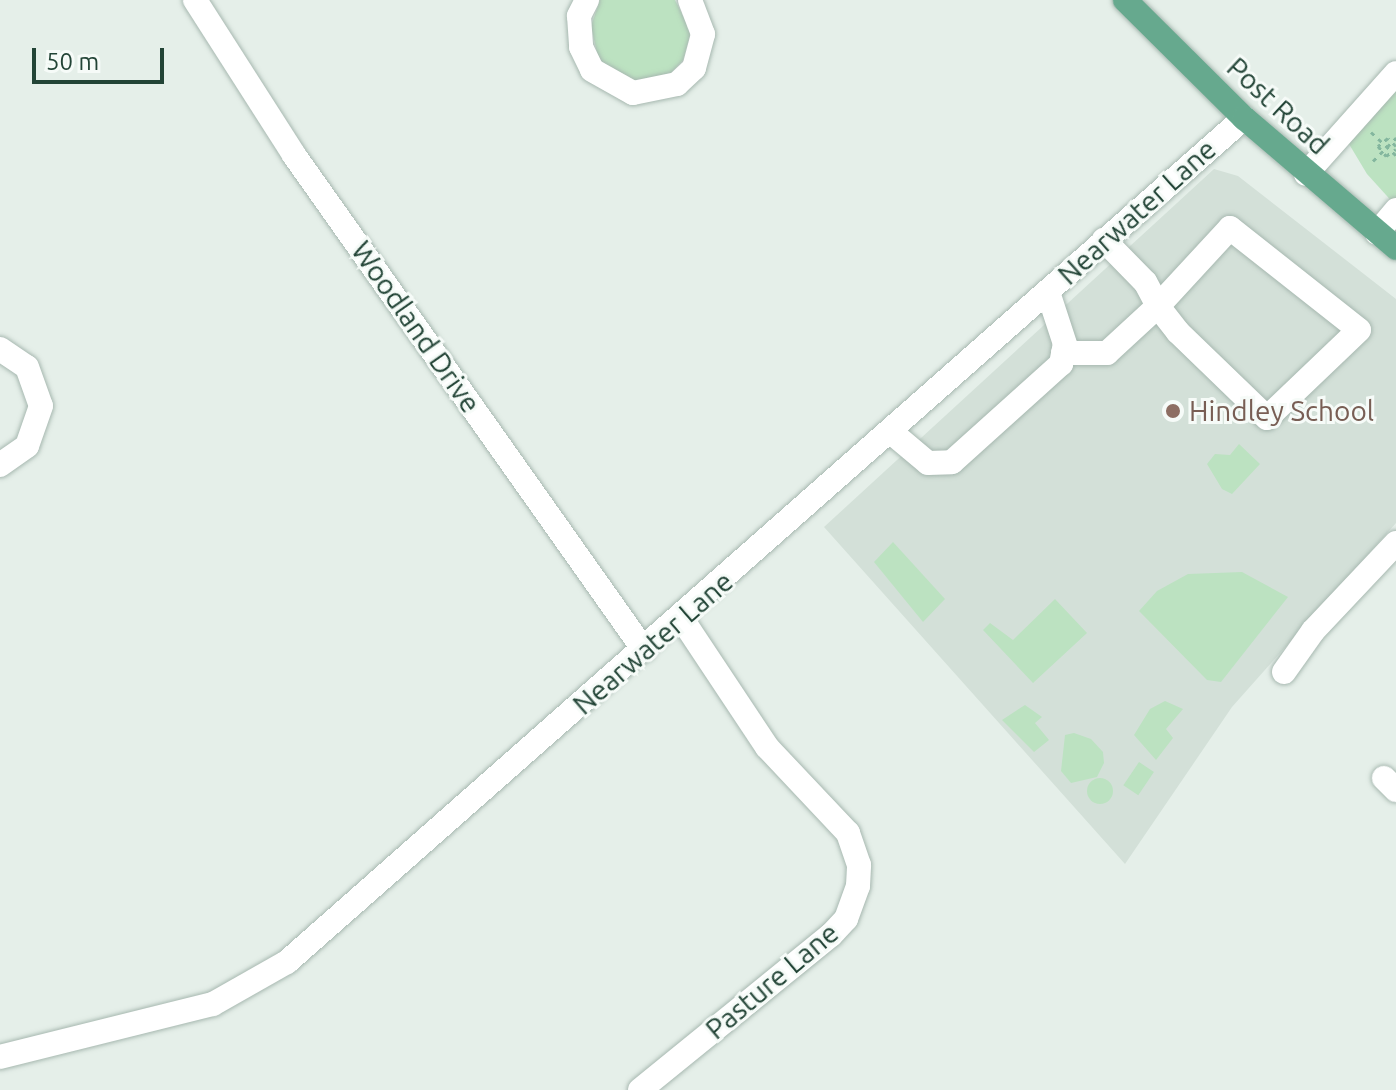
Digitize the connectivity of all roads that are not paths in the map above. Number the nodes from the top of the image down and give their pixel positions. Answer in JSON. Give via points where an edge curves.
{"nodes":[{"id":1,"x":195,"y":0,"type":"edge"},
{"id":2,"x":587,"y":0,"type":"edge"},
{"id":3,"x":690,"y":0,"type":"edge"},
{"id":4,"x":1131,"y":2,"type":"edge"},
{"id":5,"x":1396,"y":73,"type":"edge"},
{"id":6,"x":1244,"y":118,"type":"junction"},
{"id":7,"x":1306,"y":174,"type":"junction"},
{"id":8,"x":1396,"y":210,"type":"edge"},
{"id":9,"x":1104,"y":240,"type":"junction"},
{"id":10,"x":1387,"y":240,"type":"edge"},
{"id":11,"x":1048,"y":292,"type":"junction"},
{"id":12,"x":1158,"y":306,"type":"junction"},
{"id":13,"x":0,"y":349,"type":"edge"},
{"id":14,"x":1063,"y":353,"type":"junction"},
{"id":15,"x":891,"y":432,"type":"junction"},
{"id":16,"x":0,"y":465,"type":"edge"},
{"id":17,"x":1396,"y":543,"type":"edge"},
{"id":18,"x":682,"y":619,"type":"junction"},
{"id":19,"x":644,"y":650,"type":"junction"},
{"id":20,"x":1284,"y":672,"type":"dead end"},
{"id":21,"x":0,"y":1057,"type":"edge"},
{"id":22,"x":640,"y":1090,"type":"edge"}],
"edges":[{"from":1,"to":19,"type":"street","name":"Woodland Drive","via":[[294,155]]},
{"from":2,"to":3,"type":"street","via":[[579,16],[581,47],[592,70],[633,93],[677,84],[694,68],[703,34]]},
{"from":4,"to":6,"type":"main road","name":"Post Road"},
{"from":5,"to":7,"type":"street"},
{"from":6,"to":7,"type":"main road","name":"Post Road"},
{"from":6,"to":9,"type":"street","name":"Nearwater Lane"},
{"from":7,"to":10,"type":"main road","name":"Post Road"},
{"from":8,"to":10,"type":"street"},
{"from":9,"to":11,"type":"street","name":"Nearwater Lane"},
{"from":9,"to":12,"type":"street","via":[[1145,282]]},
{"from":11,"to":14,"type":"street"},
{"from":11,"to":15,"type":"street","name":"Nearwater Lane"},
{"from":12,"to":12,"type":"street","via":[[1230,228],[1359,330],[1267,418]]},
{"from":12,"to":14,"type":"street","via":[[1107,353]]},
{"from":13,"to":16,"type":"street","via":[[27,367],[41,406],[27,446]]},
{"from":14,"to":15,"type":"street","via":[[1061,364],[952,462],[928,463]]},
{"from":15,"to":18,"type":"street","name":"Nearwater Lane"},
{"from":17,"to":20,"type":"street","via":[[1313,631]]},
{"from":18,"to":19,"type":"street","name":"Nearwater Lane"},
{"from":18,"to":22,"type":"street","name":"Pasture Lane","via":[[767,747],[848,833],[859,865],[858,886],[846,919],[831,935]]},
{"from":19,"to":21,"type":"street","name":"Nearwater Lane","via":[[332,925],[253,985],[161,1020]]}]}
